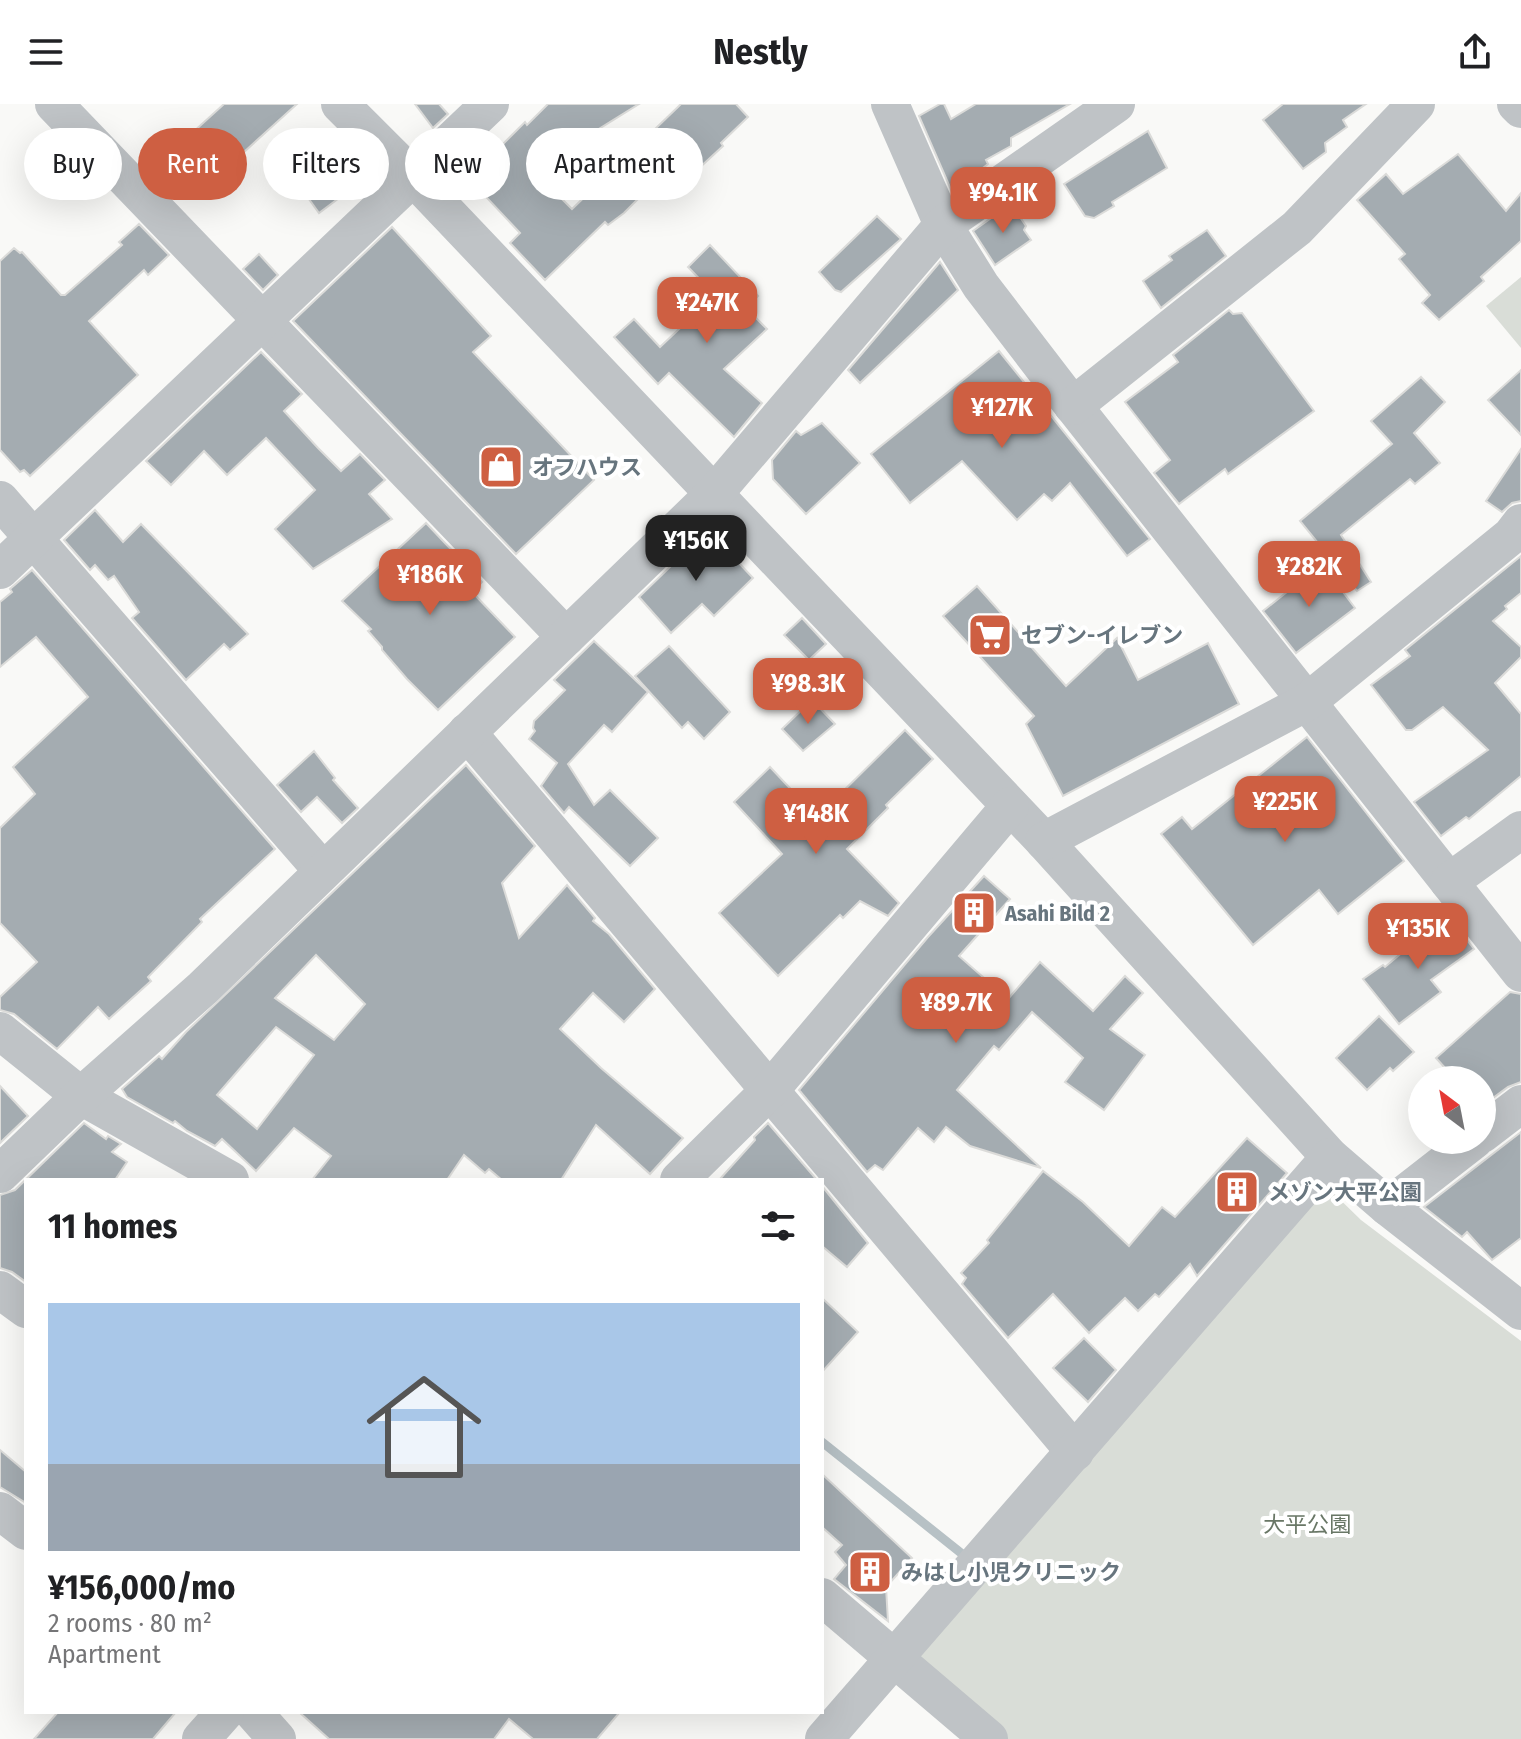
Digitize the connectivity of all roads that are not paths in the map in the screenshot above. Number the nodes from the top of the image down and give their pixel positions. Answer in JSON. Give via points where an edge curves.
{"nodes":[{"id":1,"x":54,"y":104,"type":"edge"},
{"id":2,"x":340,"y":104,"type":"edge"},
{"id":3,"x":490,"y":104,"type":"edge"},
{"id":4,"x":890,"y":104,"type":"edge"},
{"id":5,"x":1116,"y":104,"type":"edge"},
{"id":6,"x":1416,"y":104,"type":"edge"},
{"id":7,"x":1516,"y":104,"type":"edge"},
{"id":8,"x":1521,"y":109,"type":"edge"},
{"id":9,"x":465,"y":128,"type":"edge"},
{"id":10,"x":405,"y":169,"type":"edge"},
{"id":11,"x":405,"y":185,"type":"edge"},
{"id":12,"x":435,"y":200,"type":"edge"},
{"id":13,"x":943,"y":225,"type":"junction"},
{"id":14,"x":262,"y":321,"type":"junction"},
{"id":15,"x":1073,"y":406,"type":"junction"},
{"id":16,"x":714,"y":494,"type":"junction"},
{"id":17,"x":0,"y":500,"type":"edge"},
{"id":18,"x":1518,"y":534,"type":"edge"},
{"id":19,"x":33,"y":539,"type":"junction"},
{"id":20,"x":0,"y":570,"type":"edge"},
{"id":21,"x":566,"y":637,"type":"junction"},
{"id":22,"x":1307,"y":702,"type":"junction"},
{"id":23,"x":467,"y":732,"type":"junction"},
{"id":24,"x":1010,"y":806,"type":"junction"},
{"id":25,"x":1521,"y":830,"type":"edge"},
{"id":26,"x":1044,"y":841,"type":"junction"},
{"id":27,"x":323,"y":871,"type":"junction"},
{"id":28,"x":1449,"y":882,"type":"junction"},
{"id":29,"x":1521,"y":973,"type":"edge"},
{"id":30,"x":0,"y":1031,"type":"edge"},
{"id":31,"x":771,"y":1089,"type":"junction"},
{"id":32,"x":81,"y":1096,"type":"junction"},
{"id":33,"x":1521,"y":1104,"type":"edge"},
{"id":34,"x":1496,"y":1123,"type":"edge"},
{"id":35,"x":1456,"y":1154,"type":"edge"},
{"id":36,"x":1330,"y":1157,"type":"junction"},
{"id":37,"x":0,"y":1174,"type":"edge"},
{"id":38,"x":226,"y":1178,"type":"edge"},
{"id":39,"x":681,"y":1178,"type":"edge"},
{"id":40,"x":1388,"y":1207,"type":"junction"},
{"id":41,"x":0,"y":1290,"type":"edge"},
{"id":42,"x":24,"y":1308,"type":"edge"},
{"id":43,"x":1521,"y":1311,"type":"edge"},
{"id":44,"x":1075,"y":1452,"type":"junction"},
{"id":45,"x":0,"y":1511,"type":"edge"},
{"id":46,"x":24,"y":1529,"type":"edge"},
{"id":47,"x":824,"y":1599,"type":"edge"},
{"id":48,"x":895,"y":1658,"type":"junction"},
{"id":49,"x":223,"y":1714,"type":"edge"},
{"id":50,"x":255,"y":1714,"type":"edge"},
{"id":51,"x":201,"y":1739,"type":"edge"},
{"id":52,"x":277,"y":1739,"type":"edge"},
{"id":53,"x":824,"y":1739,"type":"edge"},
{"id":54,"x":989,"y":1739,"type":"edge"}],
"edges":[{"from":1,"to":14,"type":"street"},
{"from":2,"to":10,"type":"street"},
{"from":3,"to":9,"type":"street"},
{"from":4,"to":13,"type":"street"},
{"from":5,"to":13,"type":"street"},
{"from":6,"to":15,"type":"street","via":[[1297,228]]},
{"from":7,"to":8,"type":"street"},
{"from":11,"to":14,"type":"street"},
{"from":12,"to":16,"type":"street"},
{"from":13,"to":15,"type":"street","via":[[981,286]]},
{"from":13,"to":16,"type":"street"},
{"from":14,"to":19,"type":"street"},
{"from":14,"to":21,"type":"street"},
{"from":15,"to":22,"type":"street"},
{"from":16,"to":21,"type":"street"},
{"from":16,"to":24,"type":"street"},
{"from":17,"to":19,"type":"street"},
{"from":18,"to":22,"type":"street"},
{"from":19,"to":20,"type":"street"},
{"from":19,"to":27,"type":"street"},
{"from":21,"to":23,"type":"street"},
{"from":22,"to":26,"type":"street"},
{"from":22,"to":28,"type":"street"},
{"from":23,"to":27,"type":"street"},
{"from":23,"to":31,"type":"street"},
{"from":24,"to":26,"type":"street"},
{"from":24,"to":31,"type":"street"},
{"from":25,"to":28,"type":"street"},
{"from":26,"to":36,"type":"street"},
{"from":27,"to":32,"type":"street"},
{"from":28,"to":29,"type":"street"},
{"from":30,"to":32,"type":"street"},
{"from":31,"to":39,"type":"street"},
{"from":31,"to":44,"type":"street"},
{"from":32,"to":37,"type":"street"},
{"from":32,"to":38,"type":"street"},
{"from":33,"to":34,"type":"street"},
{"from":35,"to":40,"type":"street"},
{"from":36,"to":40,"type":"street"},
{"from":36,"to":44,"type":"street"},
{"from":40,"to":43,"type":"street"},
{"from":41,"to":42,"type":"street"},
{"from":44,"to":48,"type":"street"},
{"from":45,"to":46,"type":"street"},
{"from":47,"to":48,"type":"street"},
{"from":48,"to":53,"type":"street"},
{"from":48,"to":54,"type":"street"},
{"from":49,"to":51,"type":"street"},
{"from":50,"to":52,"type":"street"}]}
